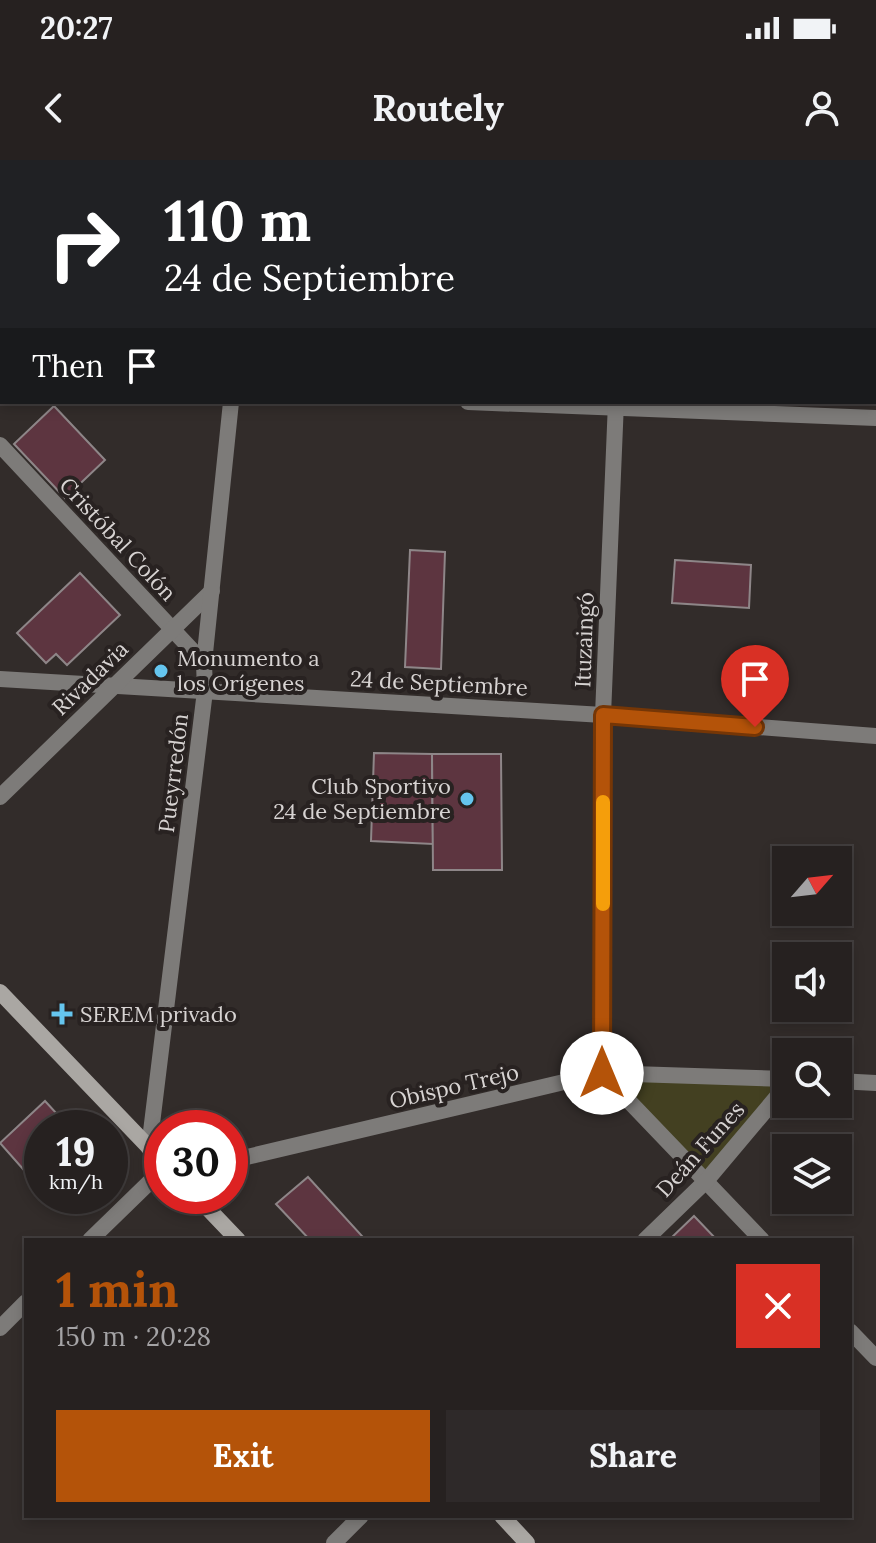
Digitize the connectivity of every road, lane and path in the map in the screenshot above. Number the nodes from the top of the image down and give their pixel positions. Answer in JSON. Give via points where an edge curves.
{"nodes":[{"id":1,"x":231,"y":404,"type":"edge"},
{"id":2,"x":567,"y":404,"type":"edge"},
{"id":3,"x":616,"y":405,"type":"edge"},
{"id":4,"x":876,"y":418,"type":"edge"},
{"id":5,"x":0,"y":445,"type":"edge"},
{"id":6,"x":212,"y":591,"type":"junction"},
{"id":7,"x":172,"y":629,"type":"junction"},
{"id":8,"x":204,"y":663,"type":"junction"},
{"id":9,"x":0,"y":679,"type":"edge"},
{"id":10,"x":114,"y":686,"type":"junction"},
{"id":11,"x":205,"y":691,"type":"junction"},
{"id":12,"x":603,"y":715,"type":"junction"},
{"id":13,"x":876,"y":736,"type":"edge"},
{"id":14,"x":0,"y":797,"type":"edge"},
{"id":15,"x":0,"y":992,"type":"edge"},
{"id":16,"x":602,"y":1073,"type":"junction"},
{"id":17,"x":772,"y":1079,"type":"edge"},
{"id":18,"x":852,"y":1082,"type":"edge"},
{"id":19,"x":876,"y":1083,"type":"edge"},
{"id":20,"x":772,"y":1103,"type":"edge"},
{"id":21,"x":154,"y":1110,"type":"edge"},
{"id":22,"x":144,"y":1143,"type":"edge"},
{"id":23,"x":248,"y":1157,"type":"edge"},
{"id":24,"x":706,"y":1181,"type":"junction"},
{"id":25,"x":144,"y":1188,"type":"edge"},
{"id":26,"x":213,"y":1214,"type":"edge"},
{"id":27,"x":92,"y":1238,"type":"edge"},
{"id":28,"x":236,"y":1238,"type":"edge"},
{"id":29,"x":647,"y":1238,"type":"edge"},
{"id":30,"x":760,"y":1238,"type":"edge"},
{"id":31,"x":24,"y":1304,"type":"edge"},
{"id":32,"x":0,"y":1328,"type":"edge"},
{"id":33,"x":852,"y":1333,"type":"edge"},
{"id":34,"x":876,"y":1358,"type":"edge"},
{"id":35,"x":359,"y":1518,"type":"edge"},
{"id":36,"x":504,"y":1518,"type":"edge"},
{"id":37,"x":334,"y":1543,"type":"edge"},
{"id":38,"x":527,"y":1543,"type":"edge"}],
"edges":[{"from":1,"to":6,"type":"street","name":"Pueyrredón"},
{"from":2,"to":3,"type":"street"},
{"from":3,"to":4,"type":"street"},
{"from":3,"to":12,"type":"street","name":"Ituzaingó"},
{"from":5,"to":7,"type":"street","name":"Cristóbal Colón"},
{"from":6,"to":7,"type":"street","name":"Rivadavia"},
{"from":6,"to":8,"type":"street","name":"Pueyrredón"},
{"from":7,"to":8,"type":"street","name":"Cristóbal Colón"},
{"from":7,"to":10,"type":"street","name":"Rivadavia"},
{"from":8,"to":11,"type":"street","name":"Pueyrredón"},
{"from":9,"to":10,"type":"street","name":"24 de Septiembre"},
{"from":10,"to":11,"type":"street","name":"24 de Septiembre"},
{"from":10,"to":14,"type":"street","name":"Rivadavia"},
{"from":11,"to":12,"type":"street","name":"24 de Septiembre"},
{"from":11,"to":21,"type":"street","name":"Pueyrredón"},
{"from":12,"to":13,"type":"street","name":"24 de Septiembre"},
{"from":12,"to":16,"type":"street","name":"Ituzaingó"},
{"from":15,"to":22,"type":"main road"},
{"from":16,"to":17,"type":"street","name":"Obispo Trejo"},
{"from":16,"to":23,"type":"street","name":"Obispo Trejo"},
{"from":16,"to":24,"type":"street"},
{"from":18,"to":19,"type":"street"},
{"from":20,"to":24,"type":"street","name":"Deán Funes"},
{"from":24,"to":29,"type":"street","name":"Deán Funes"},
{"from":24,"to":30,"type":"street"},
{"from":25,"to":27,"type":"street"},
{"from":26,"to":28,"type":"main road"},
{"from":31,"to":32,"type":"street"},
{"from":33,"to":34,"type":"street"},
{"from":35,"to":37,"type":"street"},
{"from":36,"to":38,"type":"main road"}]}
